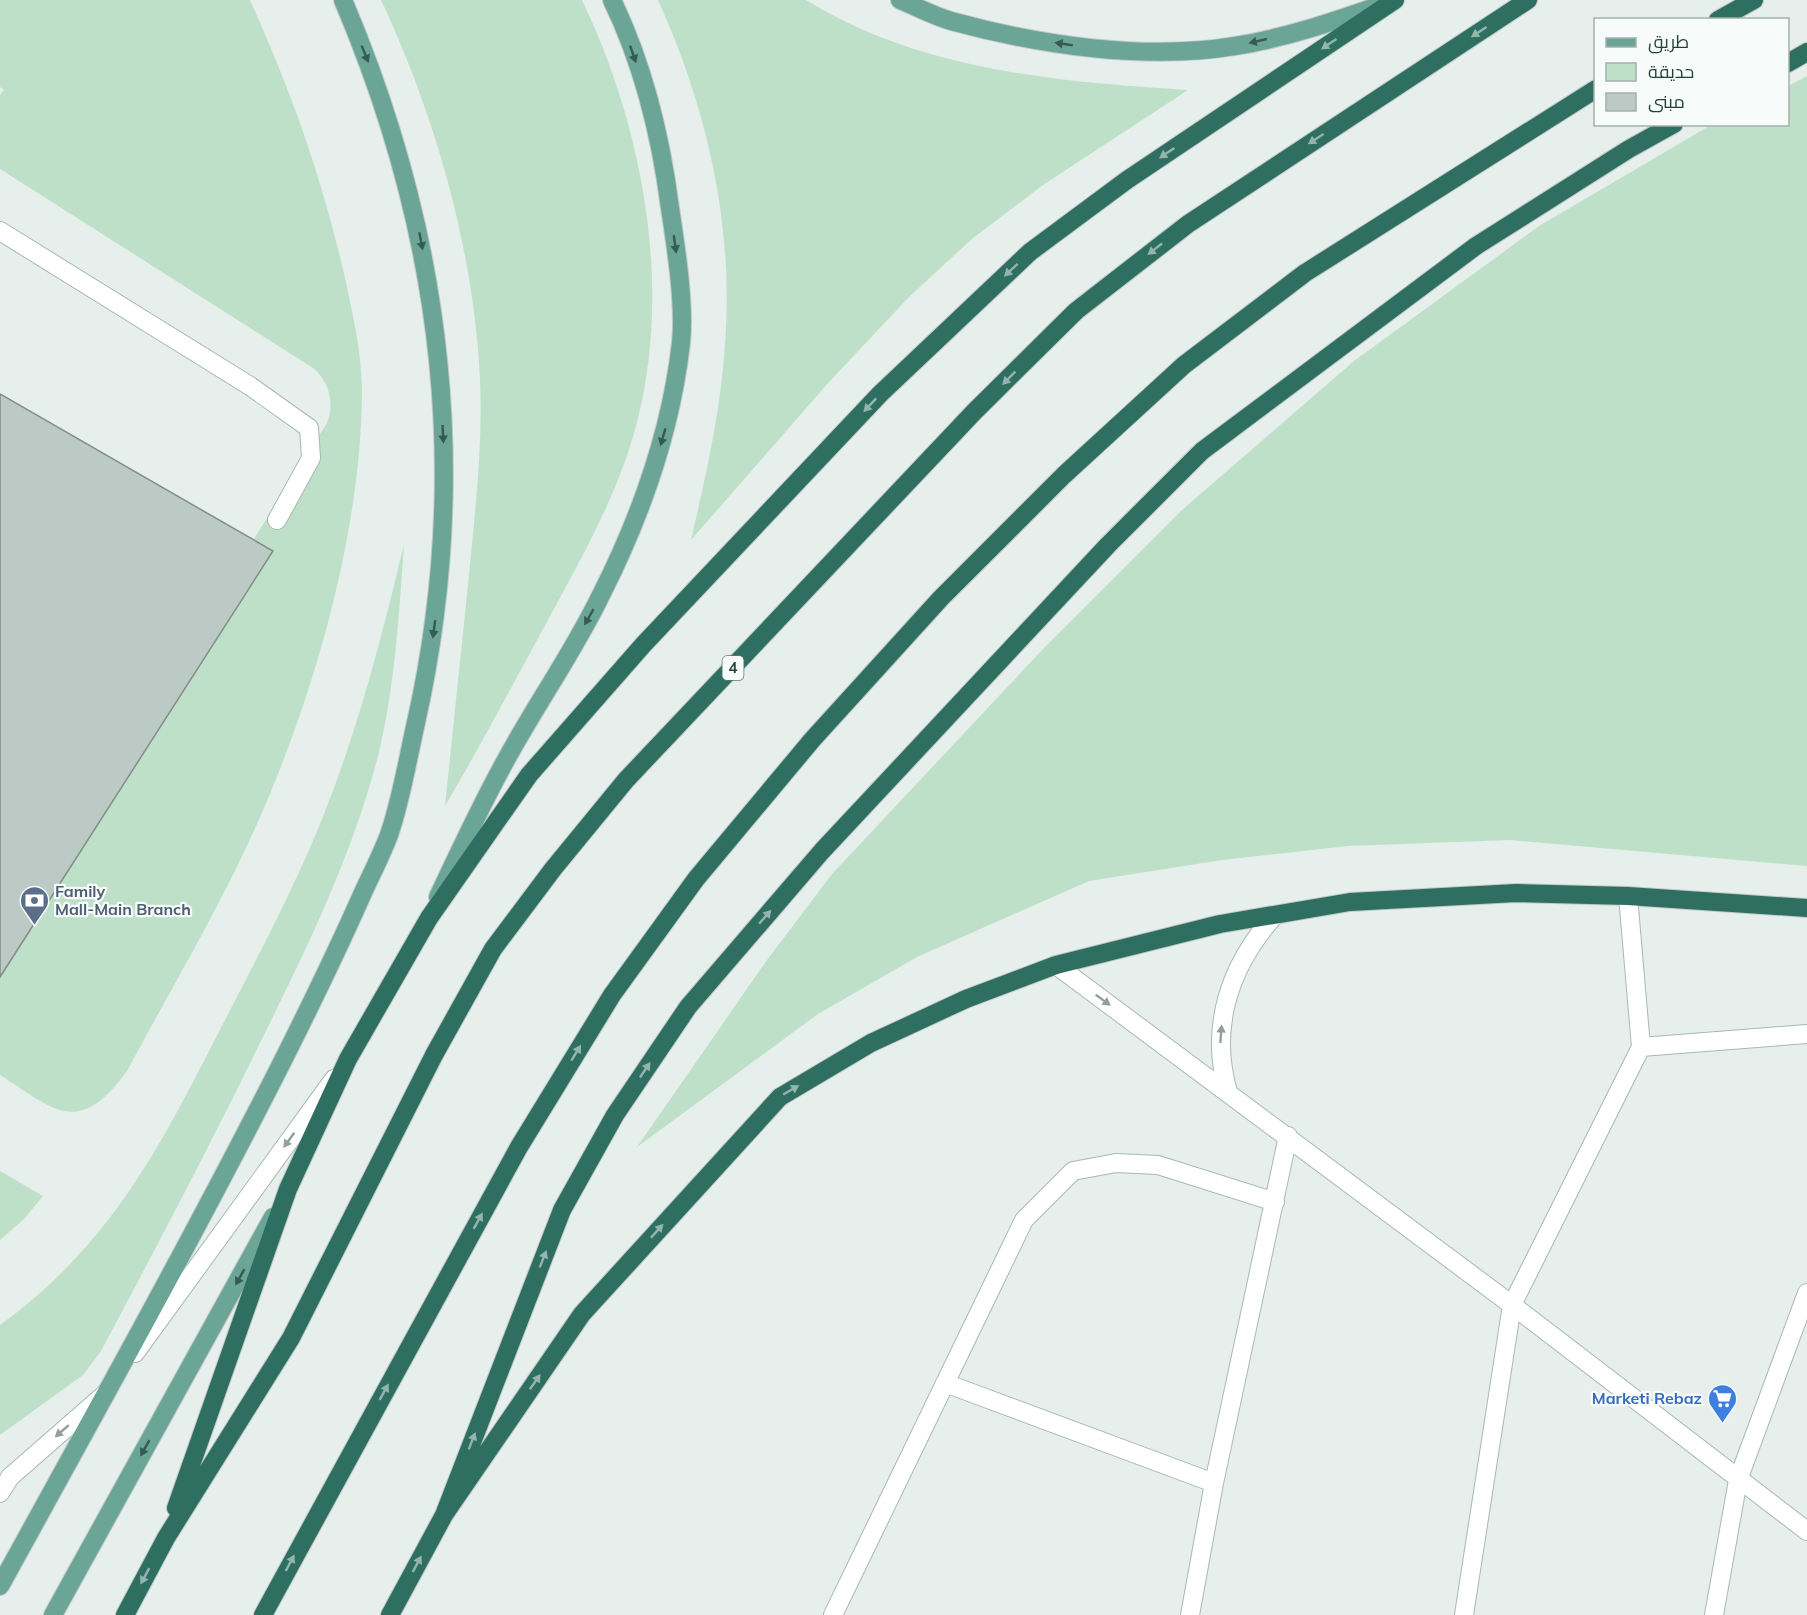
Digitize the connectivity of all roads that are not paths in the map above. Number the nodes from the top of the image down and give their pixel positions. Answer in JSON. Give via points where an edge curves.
{"nodes":[{"id":1,"x":343,"y":0,"type":"edge"},
{"id":2,"x":612,"y":0,"type":"edge"},
{"id":3,"x":900,"y":0,"type":"edge"},
{"id":4,"x":1394,"y":0,"type":"edge"},
{"id":5,"x":1528,"y":0,"type":"edge"},
{"id":6,"x":1755,"y":0,"type":"edge"},
{"id":7,"x":1722,"y":18,"type":"edge"},
{"id":8,"x":1807,"y":52,"type":"edge"},
{"id":9,"x":1789,"y":62,"type":"edge"},
{"id":10,"x":1594,"y":90,"type":"edge"},
{"id":11,"x":1670,"y":126,"type":"edge"},
{"id":12,"x":0,"y":231,"type":"edge"},
{"id":13,"x":277,"y":520,"type":"dead end"},
{"id":14,"x":1628,"y":896,"type":"junction"},
{"id":15,"x":1807,"y":908,"type":"edge"},
{"id":16,"x":1275,"y":915,"type":"junction"},
{"id":17,"x":429,"y":918,"type":"junction"},
{"id":18,"x":1056,"y":965,"type":"junction"},
{"id":19,"x":1807,"y":1034,"type":"edge"},
{"id":20,"x":1641,"y":1047,"type":"junction"},
{"id":21,"x":348,"y":1059,"type":"junction"},
{"id":22,"x":1228,"y":1092,"type":"junction"},
{"id":23,"x":1288,"y":1136,"type":"junction"},
{"id":24,"x":288,"y":1189,"type":"junction"},
{"id":25,"x":1275,"y":1202,"type":"junction"},
{"id":26,"x":1807,"y":1293,"type":"edge"},
{"id":27,"x":1512,"y":1305,"type":"junction"},
{"id":28,"x":945,"y":1383,"type":"junction"},
{"id":29,"x":106,"y":1393,"type":"junction"},
{"id":30,"x":1738,"y":1480,"type":"junction"},
{"id":31,"x":1214,"y":1483,"type":"junction"},
{"id":32,"x":0,"y":1493,"type":"edge"},
{"id":33,"x":444,"y":1515,"type":"junction"},
{"id":34,"x":1807,"y":1531,"type":"edge"},
{"id":35,"x":166,"y":1538,"type":"junction"},
{"id":36,"x":0,"y":1586,"type":"edge"},
{"id":37,"x":53,"y":1615,"type":"edge"},
{"id":38,"x":125,"y":1615,"type":"edge"},
{"id":39,"x":263,"y":1615,"type":"edge"},
{"id":40,"x":390,"y":1615,"type":"edge"},
{"id":41,"x":833,"y":1615,"type":"edge"},
{"id":42,"x":1190,"y":1615,"type":"edge"},
{"id":43,"x":1464,"y":1615,"type":"edge"},
{"id":44,"x":1714,"y":1615,"type":"edge"}],
"edges":[{"from":1,"to":29,"type":"main road","one_way":true,"via":[[375,79],[414,205],[438,350],[444,525],[431,646],[389,835],[330,967],[202,1218]]},
{"from":2,"to":17,"type":"main road","one_way":true,"via":[[647,97],[667,182],[677,259],[681,341],[669,413],[650,482],[601,596],[469,830]]},
{"from":4,"to":3,"type":"main road","one_way":true,"via":[[1317,28],[1234,46],[1166,52],[1096,49],[1040,40],[950,20]]},
{"from":4,"to":17,"type":"highway","one_way":true,"via":[[1126,180],[1040,244],[922,355],[855,420],[643,645],[529,775]]},
{"from":5,"to":35,"type":"highway","number":"4","one_way":true,"via":[[1188,224],[1076,311],[974,412],[626,780],[494,949],[434,1055],[291,1338]]},
{"from":6,"to":7,"type":"highway"},
{"from":8,"to":9,"type":"highway"},
{"from":39,"to":10,"type":"highway","one_way":true,"via":[[519,1147],[612,995],[696,879],[812,740],[941,598],[1064,475],[1184,365],[1305,273]]},
{"from":33,"to":11,"type":"highway","one_way":true,"via":[[562,1210],[615,1115],[688,1007],[822,851],[1108,545],[1202,451],[1476,246]]},
{"from":12,"to":13,"type":"street","via":[[250,386],[309,428],[311,458]]},
{"from":14,"to":15,"type":"highway"},
{"from":14,"to":16,"type":"highway","via":[[1516,893],[1350,902]]},
{"from":14,"to":20,"type":"street"},
{"from":16,"to":18,"type":"highway","via":[[1220,924]]},
{"from":22,"to":16,"type":"street","one_way":true,"via":[[1221,1066],[1224,1006],[1243,957]]},
{"from":17,"to":21,"type":"highway"},
{"from":18,"to":22,"type":"street","one_way":true},
{"from":33,"to":18,"type":"highway","one_way":true,"via":[[582,1314],[780,1097],[872,1043],[966,999]]},
{"from":19,"to":20,"type":"street"},
{"from":20,"to":27,"type":"street"},
{"from":21,"to":24,"type":"highway"},
{"from":21,"to":29,"type":"street","one_way":true},
{"from":22,"to":23,"type":"street"},
{"from":23,"to":25,"type":"street"},
{"from":23,"to":27,"type":"street"},
{"from":24,"to":35,"type":"highway"},
{"from":24,"to":37,"type":"main road","one_way":true},
{"from":25,"to":28,"type":"street","via":[[1158,1165],[1116,1163],[1073,1171],[1024,1220]]},
{"from":25,"to":31,"type":"street"},
{"from":26,"to":30,"type":"street"},
{"from":27,"to":30,"type":"street"},
{"from":27,"to":43,"type":"street"},
{"from":28,"to":31,"type":"street"},
{"from":28,"to":41,"type":"street"},
{"from":29,"to":32,"type":"street","one_way":true,"via":[[10,1477]]},
{"from":29,"to":36,"type":"main road"},
{"from":30,"to":34,"type":"street"},
{"from":30,"to":44,"type":"street"},
{"from":31,"to":42,"type":"street"},
{"from":40,"to":33,"type":"highway","one_way":true},
{"from":35,"to":38,"type":"highway","number":"4","one_way":true}]}
